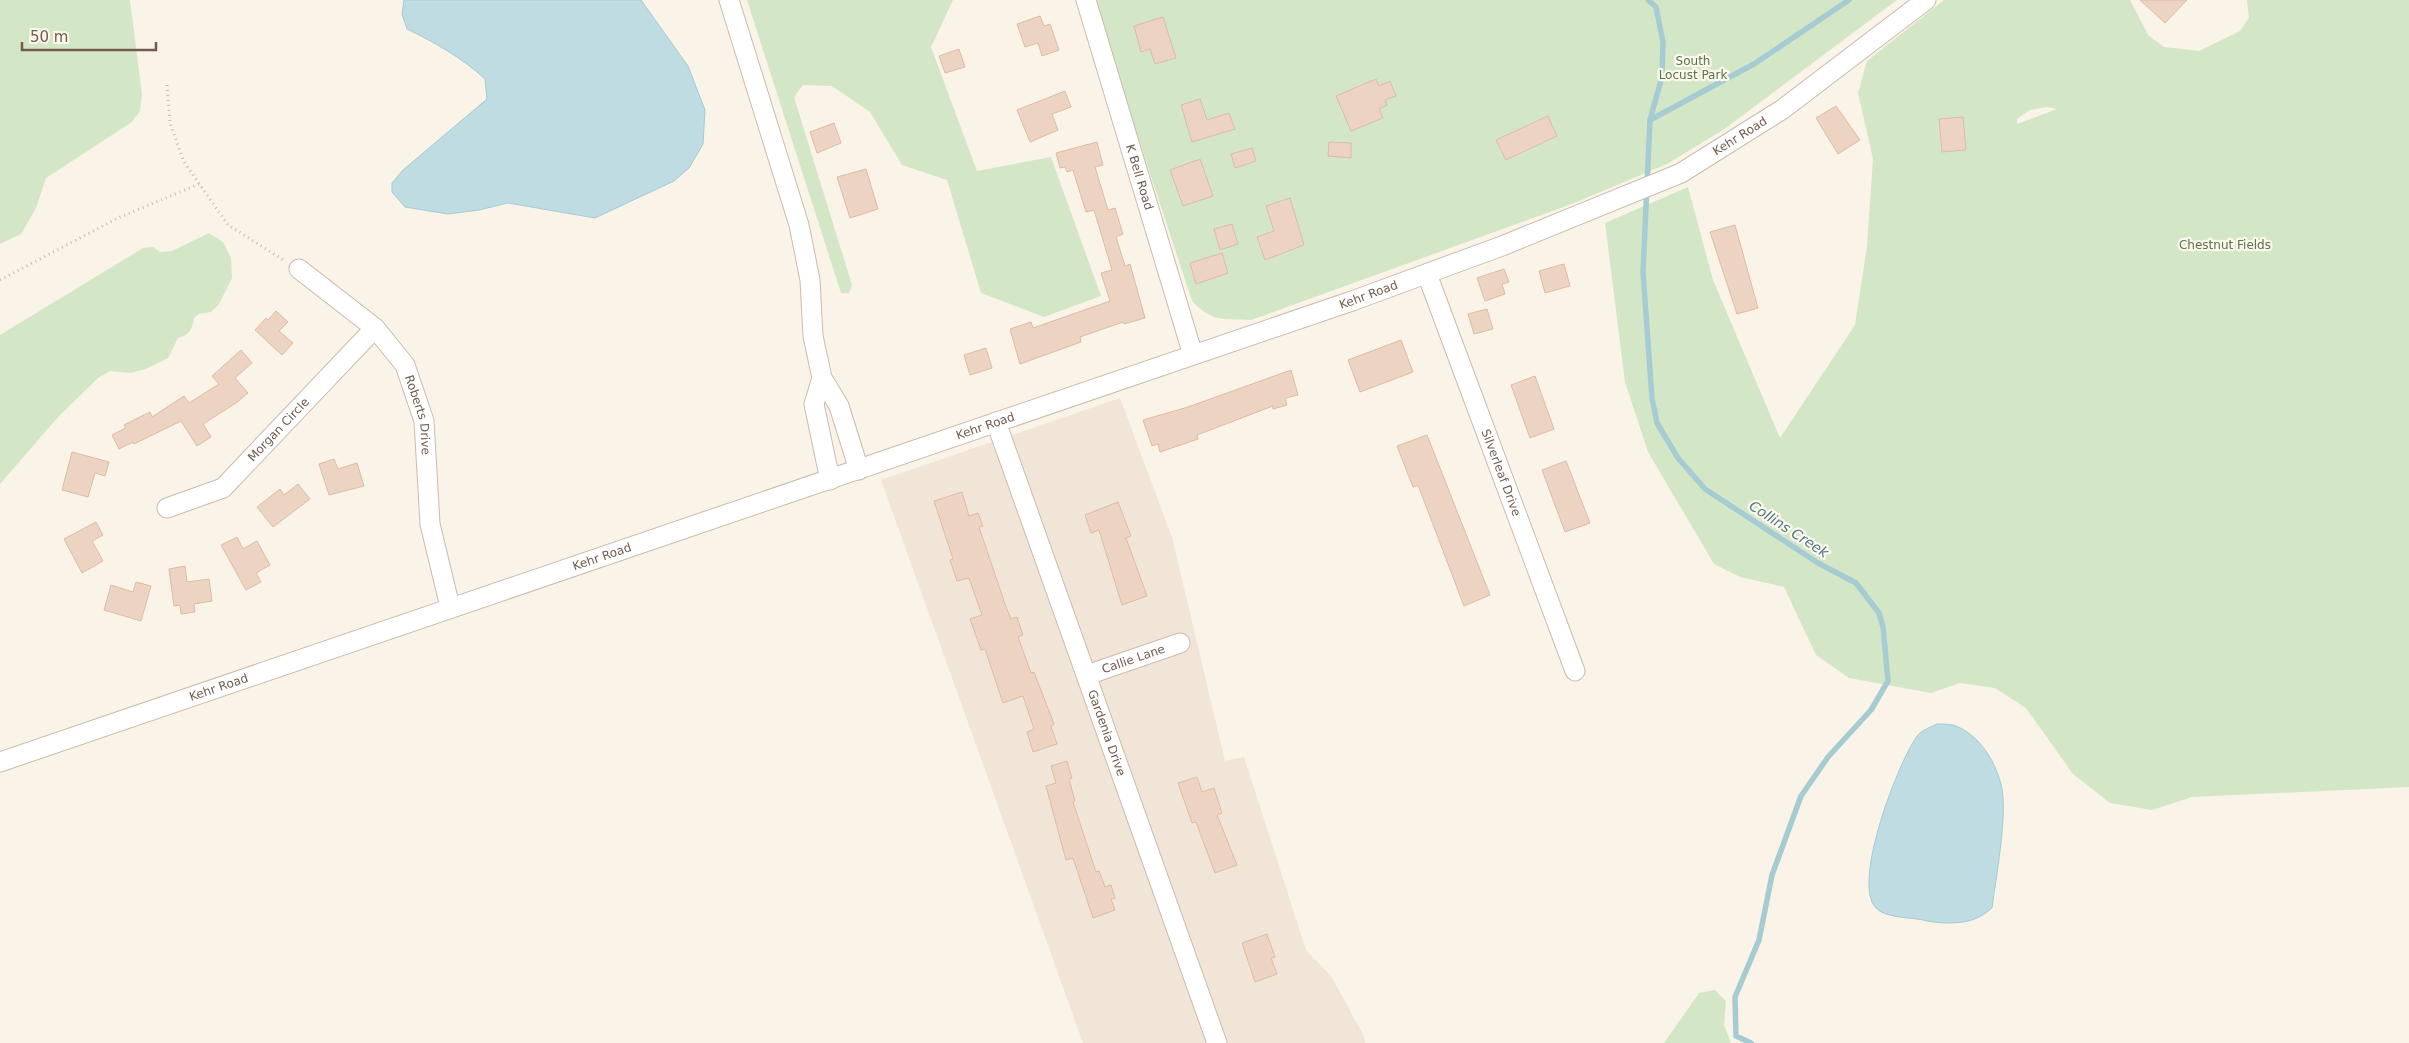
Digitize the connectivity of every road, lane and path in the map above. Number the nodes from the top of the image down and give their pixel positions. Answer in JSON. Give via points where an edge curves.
{"nodes":[{"id":1,"x":729,"y":0,"type":"edge"},
{"id":2,"x":1086,"y":0,"type":"edge"},
{"id":3,"x":1926,"y":0,"type":"edge"},
{"id":4,"x":167,"y":85,"type":"dead end"},
{"id":5,"x":199,"y":184,"type":"junction"},
{"id":6,"x":299,"y":269,"type":"joint"},
{"id":7,"x":1428,"y":274,"type":"junction"},
{"id":8,"x":0,"y":280,"type":"edge"},
{"id":9,"x":375,"y":328,"type":"junction"},
{"id":10,"x":1193,"y":355,"type":"junction"},
{"id":11,"x":822,"y":378,"type":"junction"},
{"id":12,"x":996,"y":422,"type":"junction"},
{"id":13,"x":859,"y":470,"type":"junction"},
{"id":14,"x":830,"y":480,"type":"junction"},
{"id":15,"x":167,"y":508,"type":"dead end"},
{"id":16,"x":450,"y":607,"type":"junction"},
{"id":17,"x":1180,"y":643,"type":"dead end"},
{"id":18,"x":1575,"y":672,"type":"dead end"},
{"id":19,"x":1087,"y":675,"type":"junction"},
{"id":20,"x":0,"y":762,"type":"edge"},
{"id":21,"x":1217,"y":1043,"type":"edge"}],
"edges":[{"from":1,"to":11,"type":"street","via":[[799,225],[810,280],[812,336]]},
{"from":2,"to":10,"type":"street","name":"K Bell Road"},
{"from":3,"to":7,"type":"street","name":"Kehr Road","via":[[1783,109],[1682,173]]},
{"from":4,"to":5,"type":"path","via":[[170,123],[184,162]]},
{"from":5,"to":6,"type":"path","via":[[228,225]]},
{"from":5,"to":8,"type":"path","via":[[118,218]]},
{"from":6,"to":9,"type":"street","name":"Roberts Drive"},
{"from":7,"to":10,"type":"street","name":"Kehr Road"},
{"from":7,"to":18,"type":"street","name":"Silverleaf Drive"},
{"from":9,"to":15,"type":"street","name":"Morgan Circle","via":[[223,488]]},
{"from":9,"to":16,"type":"street","name":"Roberts Drive","via":[[405,365],[424,421],[430,524]]},
{"from":10,"to":12,"type":"street","name":"Kehr Road"},
{"from":11,"to":13,"type":"street","via":[[839,406]]},
{"from":11,"to":14,"type":"street","via":[[814,404]]},
{"from":12,"to":13,"type":"street","name":"Kehr Road"},
{"from":12,"to":19,"type":"street","name":"Gardenia Drive"},
{"from":13,"to":14,"type":"street","name":"Kehr Road"},
{"from":14,"to":16,"type":"street","name":"Kehr Road"},
{"from":16,"to":20,"type":"street","name":"Kehr Road"},
{"from":17,"to":19,"type":"street","name":"Callie Lane"},
{"from":19,"to":21,"type":"street","name":"Gardenia Drive"}]}
